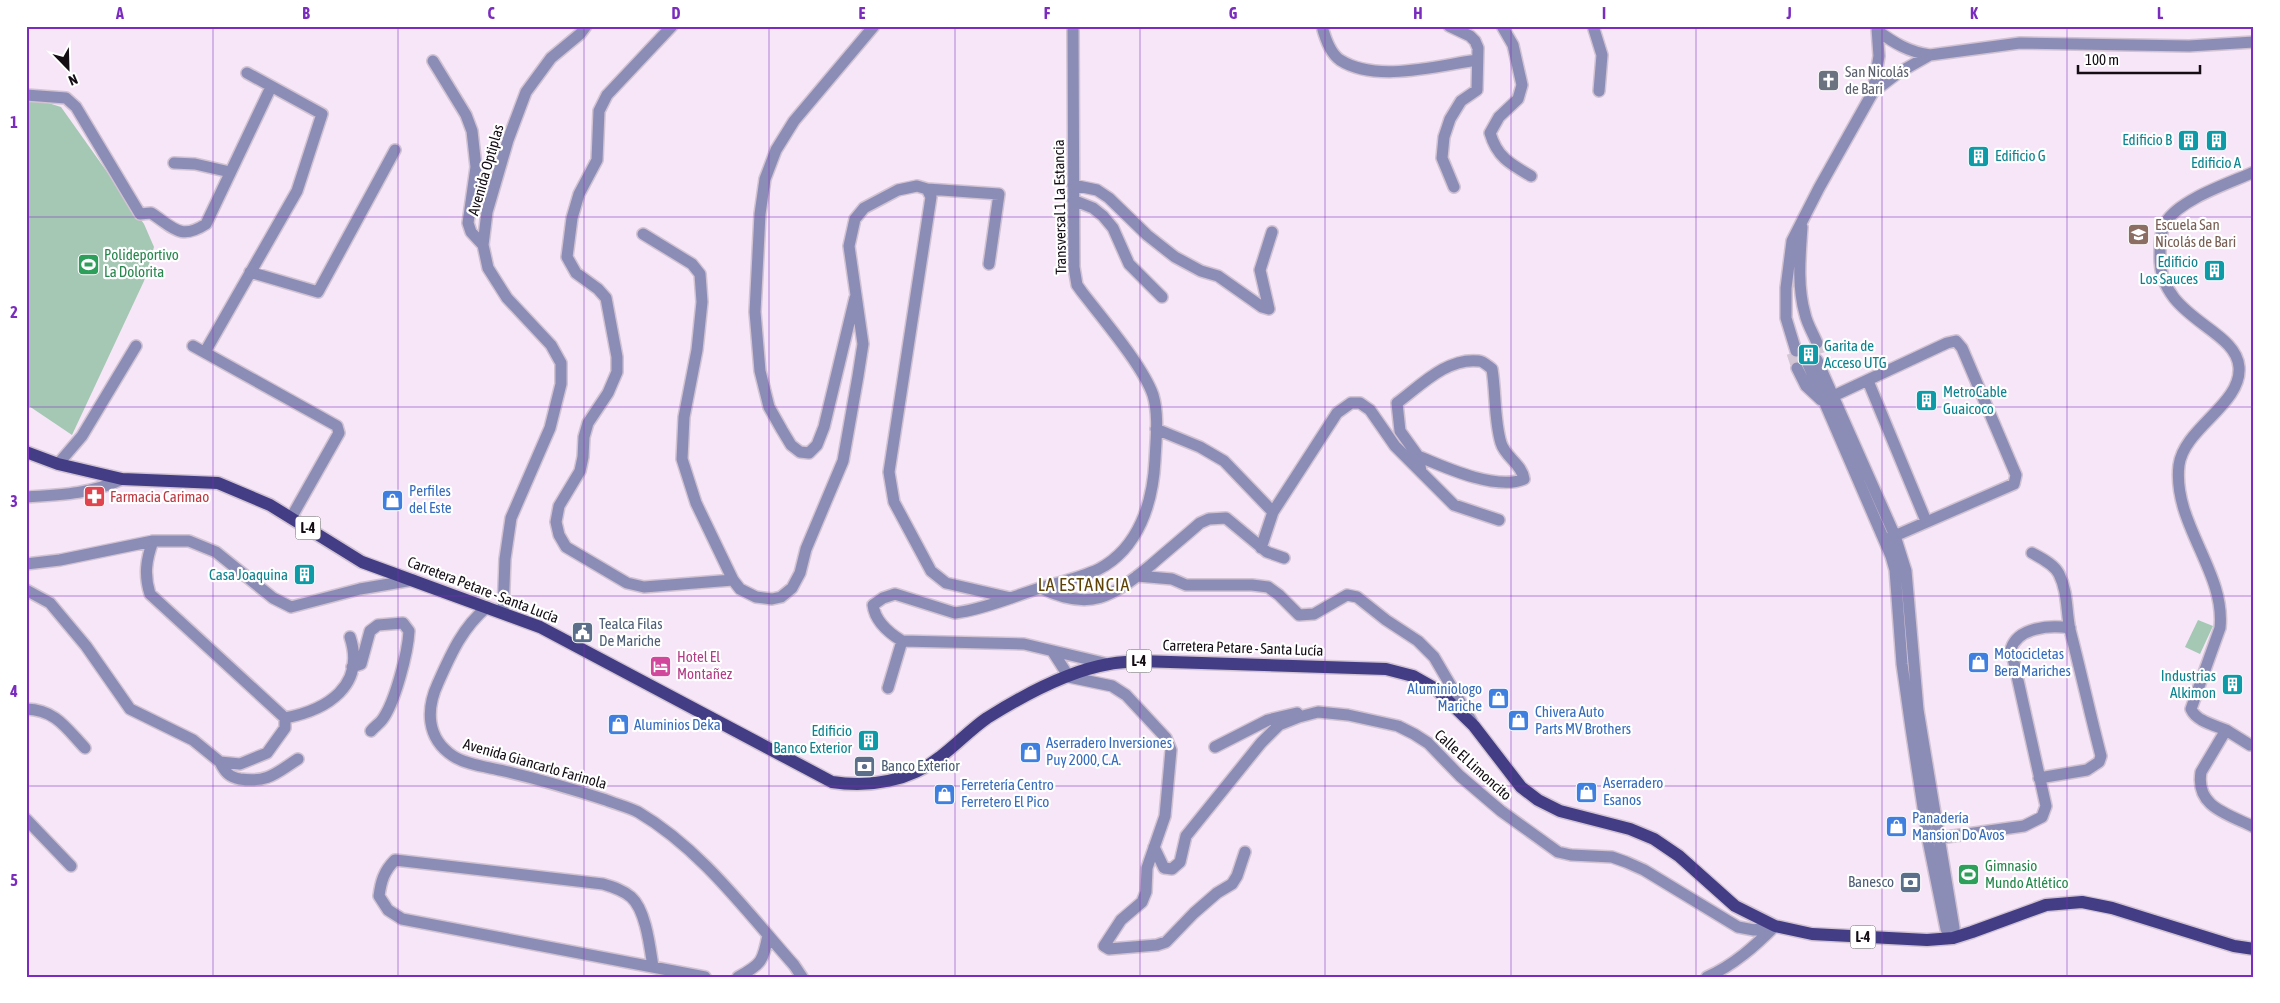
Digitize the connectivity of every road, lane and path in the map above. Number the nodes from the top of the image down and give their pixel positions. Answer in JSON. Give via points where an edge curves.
{"nodes":[{"id":1,"x":586,"y":26,"type":"edge"},
{"id":2,"x":672,"y":26,"type":"edge"},
{"id":3,"x":874,"y":26,"type":"edge"},
{"id":4,"x":1073,"y":26,"type":"edge"},
{"id":5,"x":1322,"y":26,"type":"edge"},
{"id":6,"x":1449,"y":26,"type":"edge"},
{"id":7,"x":1502,"y":26,"type":"edge"},
{"id":8,"x":1593,"y":26,"type":"edge"},
{"id":9,"x":1878,"y":29,"type":"edge"},
{"id":10,"x":2254,"y":42,"type":"edge"},
{"id":11,"x":1930,"y":55,"type":"junction"},
{"id":12,"x":1477,"y":60,"type":"junction"},
{"id":13,"x":433,"y":61,"type":"dead end"},
{"id":14,"x":247,"y":74,"type":"dead end"},
{"id":15,"x":271,"y":87,"type":"junction"},
{"id":16,"x":1599,"y":91,"type":"dead end"},
{"id":17,"x":1873,"y":92,"type":"junction"},
{"id":18,"x":26,"y":95,"type":"edge"},
{"id":19,"x":395,"y":150,"type":"dead end"},
{"id":20,"x":174,"y":163,"type":"dead end"},
{"id":21,"x":230,"y":172,"type":"junction"},
{"id":22,"x":2254,"y":172,"type":"edge"},
{"id":23,"x":1531,"y":176,"type":"dead end"},
{"id":24,"x":1073,"y":185,"type":"junction"},
{"id":25,"x":1454,"y":187,"type":"dead end"},
{"id":26,"x":927,"y":189,"type":"junction"},
{"id":27,"x":1073,"y":200,"type":"junction"},
{"id":28,"x":1802,"y":223,"type":"junction"},
{"id":29,"x":1272,"y":232,"type":"dead end"},
{"id":30,"x":643,"y":234,"type":"dead end"},
{"id":31,"x":483,"y":246,"type":"junction"},
{"id":32,"x":989,"y":264,"type":"dead end"},
{"id":33,"x":250,"y":272,"type":"junction"},
{"id":34,"x":856,"y":294,"type":"junction"},
{"id":35,"x":1162,"y":298,"type":"dead end"},
{"id":36,"x":136,"y":346,"type":"dead end"},
{"id":37,"x":193,"y":346,"type":"dead end"},
{"id":38,"x":205,"y":352,"type":"junction"},
{"id":39,"x":1868,"y":381,"type":"junction"},
{"id":40,"x":1825,"y":394,"type":"junction"},
{"id":41,"x":1156,"y":429,"type":"junction"},
{"id":42,"x":26,"y":452,"type":"edge"},
{"id":43,"x":1418,"y":456,"type":"junction"},
{"id":44,"x":58,"y":464,"type":"junction"},
{"id":45,"x":1421,"y":471,"type":"junction"},
{"id":46,"x":122,"y":479,"type":"junction"},
{"id":47,"x":26,"y":497,"type":"edge"},
{"id":48,"x":1273,"y":512,"type":"junction"},
{"id":49,"x":291,"y":518,"type":"junction"},
{"id":50,"x":1499,"y":520,"type":"dead end"},
{"id":51,"x":1926,"y":521,"type":"junction"},
{"id":52,"x":1890,"y":538,"type":"junction"},
{"id":53,"x":153,"y":541,"type":"junction"},
{"id":54,"x":1261,"y":548,"type":"junction"},
{"id":55,"x":2032,"y":553,"type":"dead end"},
{"id":56,"x":1284,"y":558,"type":"dead end"},
{"id":57,"x":26,"y":564,"type":"edge"},
{"id":58,"x":1137,"y":576,"type":"junction"},
{"id":59,"x":413,"y":580,"type":"junction"},
{"id":60,"x":733,"y":580,"type":"junction"},
{"id":61,"x":1041,"y":588,"type":"junction"},
{"id":62,"x":26,"y":590,"type":"edge"},
{"id":63,"x":1011,"y":598,"type":"junction"},
{"id":64,"x":487,"y":607,"type":"junction"},
{"id":65,"x":503,"y":613,"type":"junction"},
{"id":66,"x":2070,"y":628,"type":"junction"},
{"id":67,"x":350,"y":637,"type":"dead end"},
{"id":68,"x":902,"y":641,"type":"junction"},
{"id":69,"x":1053,"y":652,"type":"junction"},
{"id":70,"x":1108,"y":664,"type":"junction"},
{"id":71,"x":352,"y":667,"type":"junction"},
{"id":72,"x":1070,"y":677,"type":"junction"},
{"id":73,"x":888,"y":688,"type":"dead end"},
{"id":74,"x":26,"y":709,"type":"edge"},
{"id":75,"x":1318,"y":712,"type":"junction"},
{"id":76,"x":285,"y":718,"type":"junction"},
{"id":77,"x":1474,"y":726,"type":"junction"},
{"id":78,"x":2226,"y":730,"type":"junction"},
{"id":79,"x":371,"y":731,"type":"dead end"},
{"id":80,"x":2254,"y":733,"type":"edge"},
{"id":81,"x":1215,"y":746,"type":"dead end"},
{"id":82,"x":2252,"y":746,"type":"edge"},
{"id":83,"x":85,"y":748,"type":"dead end"},
{"id":84,"x":298,"y":759,"type":"dead end"},
{"id":85,"x":220,"y":762,"type":"junction"},
{"id":86,"x":2039,"y":778,"type":"junction"},
{"id":87,"x":26,"y":819,"type":"edge"},
{"id":88,"x":2254,"y":827,"type":"edge"},
{"id":89,"x":1933,"y":839,"type":"junction"},
{"id":90,"x":1154,"y":847,"type":"junction"},
{"id":91,"x":1245,"y":852,"type":"dead end"},
{"id":92,"x":71,"y":866,"type":"dead end"},
{"id":93,"x":1775,"y":926,"type":"junction"},
{"id":94,"x":768,"y":935,"type":"junction"},
{"id":95,"x":1953,"y":938,"type":"junction"},
{"id":96,"x":2254,"y":949,"type":"edge"},
{"id":97,"x":654,"y":967,"type":"junction"},
{"id":98,"x":704,"y":977,"type":"edge"},
{"id":99,"x":738,"y":977,"type":"edge"},
{"id":100,"x":802,"y":977,"type":"edge"},
{"id":101,"x":1707,"y":977,"type":"edge"}],
"edges":[{"from":1,"to":31,"type":"street","name":"Avenida Optiplas","via":[[551,58],[526,92],[487,212]]},
{"from":2,"to":60,"type":"street","via":[[607,95],[599,111],[597,160],[582,187],[572,218],[566,258],[576,273],[606,298],[617,372],[608,393],[588,423],[580,471],[559,506],[556,522],[558,535],[566,547],[627,583],[644,587]]},
{"from":3,"to":34,"type":"street","via":[[794,120],[776,150],[766,179],[760,214],[755,312],[760,371],[770,407],[791,445],[800,452],[809,453],[817,445],[824,427]]},
{"from":4,"to":24,"type":"street","name":"Transversal 1 La Estancia"},
{"from":5,"to":12,"type":"street","via":[[1326,40],[1339,59],[1368,71],[1410,70]]},
{"from":6,"to":12,"type":"street","via":[[1475,41]]},
{"from":7,"to":23,"type":"street","via":[[1513,45],[1522,85],[1518,99],[1498,117],[1490,133],[1506,161]]},
{"from":8,"to":16,"type":"street","via":[[1602,55]]},
{"from":9,"to":11,"type":"street","via":[[1896,44]]},
{"from":9,"to":17,"type":"street","via":[[1879,56]]},
{"from":10,"to":11,"type":"street","via":[[2189,46],[2020,43]]},
{"from":11,"to":17,"type":"street"},
{"from":12,"to":25,"type":"street","via":[[1477,90],[1461,100],[1444,136],[1442,158]]},
{"from":13,"to":31,"type":"street","via":[[472,131],[476,167],[468,223]]},
{"from":14,"to":15,"type":"street"},
{"from":15,"to":21,"type":"street"},
{"from":15,"to":33,"type":"street","via":[[322,114],[297,191]]},
{"from":17,"to":28,"type":"street","via":[[1818,188]]},
{"from":18,"to":21,"type":"street","via":[[66,98],[76,107],[140,214],[152,213],[175,231],[186,233],[206,224]]},
{"from":19,"to":33,"type":"street","via":[[318,292]]},
{"from":20,"to":21,"type":"street","via":[[196,164]]},
{"from":22,"to":78,"type":"street","via":[[2180,208],[2167,221],[2159,241],[2166,286],[2188,313],[2235,353],[2239,369],[2227,398],[2187,443],[2179,471],[2182,502],[2217,594],[2221,614],[2220,628],[2190,709],[2193,715]]},
{"from":24,"to":27,"type":"street","name":"Transversal 1 La Estancia"},
{"from":24,"to":29,"type":"street","via":[[1097,190],[1175,257],[1218,276],[1268,310],[1260,270]]},
{"from":26,"to":32,"type":"street","via":[[999,194]]},
{"from":26,"to":34,"type":"street","via":[[917,186],[898,190],[864,208],[855,219],[849,246]]},
{"from":26,"to":63,"type":"street","via":[[931,197],[889,472],[894,502],[931,571],[946,583]]},
{"from":27,"to":35,"type":"street","via":[[1103,216],[1113,228],[1128,264]]},
{"from":27,"to":41,"type":"street","name":"Transversal 1 La Estancia","via":[[1077,285],[1143,376],[1153,395]]},
{"from":28,"to":28,"type":"street","via":[[1792,241],[1786,288],[1787,320],[1804,348],[1805,316],[1800,277]]},
{"from":30,"to":60,"type":"street","via":[[692,264],[700,274],[702,302],[684,417],[682,459],[696,503]]},
{"from":31,"to":65,"type":"street","name":"Avenida Optiplas","via":[[488,268],[507,298],[551,345],[561,363],[561,384],[550,428],[511,518],[505,559]]},
{"from":33,"to":38,"type":"street"},
{"from":34,"to":60,"type":"street","via":[[863,344],[844,460],[806,549],[800,573],[792,588],[782,597],[772,599],[756,597],[740,589]]},
{"from":36,"to":44,"type":"street","via":[[82,436]]},
{"from":37,"to":38,"type":"street"},
{"from":38,"to":49,"type":"street","via":[[337,426],[339,433]]},
{"from":39,"to":40,"type":"street"},
{"from":39,"to":51,"type":"street"},
{"from":39,"to":51,"type":"street","via":[[1947,343],[1956,342],[1962,348],[2016,475],[2014,484]]},
{"from":40,"to":40,"type":"street","via":[[1806,386],[1809,363]]},
{"from":40,"to":52,"type":"street"},
{"from":41,"to":48,"type":"street","via":[[1224,461]]},
{"from":41,"to":61,"type":"street","name":"Transversal 1 La Estancia","via":[[1151,500],[1135,534],[1120,554],[1100,568]]},
{"from":42,"to":44,"type":"main road","name":"Carretera Petare - Santa Lucía","number":"L-4"},
{"from":43,"to":43,"type":"street","via":[[1400,431],[1397,403],[1451,365],[1480,361],[1492,369],[1498,434],[1502,446],[1523,472],[1524,479],[1516,483],[1488,481]]},
{"from":43,"to":45,"type":"street"},
{"from":44,"to":46,"type":"main road","name":"Carretera Petare - Santa Lucía","number":"L-4"},
{"from":45,"to":48,"type":"street","via":[[1395,446],[1370,410],[1360,403],[1350,403],[1337,413]]},
{"from":45,"to":50,"type":"street","via":[[1454,505]]},
{"from":46,"to":47,"type":"street","via":[[90,491]]},
{"from":46,"to":49,"type":"main road","name":"Carretera Petare - Santa Lucía","number":"L-4","via":[[218,483],[270,505]]},
{"from":48,"to":54,"type":"street"},
{"from":49,"to":59,"type":"main road","name":"Carretera Petare - Santa Lucía","number":"L-4","via":[[362,562]]},
{"from":51,"to":52,"type":"street"},
{"from":52,"to":89,"type":"street","via":[[1902,664]]},
{"from":53,"to":57,"type":"street"},
{"from":53,"to":59,"type":"street","via":[[189,541],[216,552],[273,598],[291,607],[360,589]]},
{"from":53,"to":76,"type":"street","via":[[146,562],[150,594]]},
{"from":54,"to":56,"type":"street"},
{"from":54,"to":58,"type":"street","via":[[1226,518],[1209,519],[1200,522]]},
{"from":55,"to":66,"type":"street","via":[[2059,573]]},
{"from":58,"to":61,"type":"street","via":[[1115,592],[1090,600],[1061,598]]},
{"from":58,"to":77,"type":"street","via":[[1172,579],[1186,585],[1268,587],[1298,615],[1314,614],[1347,595],[1357,597],[1418,641],[1434,657]]},
{"from":59,"to":64,"type":"main road","name":"Carretera Petare - Santa Lucía","number":"L-4"},
{"from":61,"to":63,"type":"street","name":"Transversal 1 La Estancia"},
{"from":62,"to":85,"type":"street","via":[[50,603],[86,646],[130,709],[193,740]]},
{"from":63,"to":68,"type":"street","name":"Transversal 1 La Estancia","via":[[955,613],[895,594],[883,598],[873,605],[874,612],[890,634]]},
{"from":64,"to":65,"type":"main road","name":"Carretera Petare - Santa Lucía","number":"L-4"},
{"from":64,"to":94,"type":"street","name":"Avenida Giancarlo Farinola","via":[[472,620],[456,642],[432,697],[430,727],[441,745],[454,756],[474,763],[561,785],[636,811],[690,848]]},
{"from":65,"to":72,"type":"main road","name":"Carretera Petare - Santa Lucía","number":"L-4","via":[[540,626],[832,782],[852,785],[892,780],[917,772],[986,719],[1045,685]]},
{"from":66,"to":86,"type":"street","via":[[2042,628],[2029,632],[2018,638],[2011,650]]},
{"from":66,"to":86,"type":"street","via":[[2101,756],[2099,762],[2087,770]]},
{"from":67,"to":71,"type":"street","via":[[354,649]]},
{"from":68,"to":69,"type":"street","via":[[1024,644]]},
{"from":68,"to":73,"type":"street"},
{"from":69,"to":70,"type":"street"},
{"from":69,"to":72,"type":"street"},
{"from":70,"to":72,"type":"main road","name":"Carretera Petare - Santa Lucía","number":"L-4"},
{"from":70,"to":77,"type":"main road","name":"Carretera Petare - Santa Lucía","number":"L-4","via":[[1139,661],[1386,669],[1413,676],[1436,689]]},
{"from":71,"to":76,"type":"street","via":[[349,681],[334,700],[304,714]]},
{"from":71,"to":79,"type":"street","via":[[361,664],[370,631],[378,625],[403,624],[409,631],[391,702],[382,720]]},
{"from":72,"to":90,"type":"street","via":[[1112,686],[1126,695],[1166,738],[1171,750],[1165,816]]},
{"from":74,"to":83,"type":"street","via":[[38,709],[56,716]]},
{"from":75,"to":81,"type":"street","via":[[1290,713],[1268,720]]},
{"from":75,"to":90,"type":"street","name":"Calle El Limoncito","via":[[1279,726],[1261,743],[1186,836],[1180,862],[1172,869],[1164,868]]},
{"from":75,"to":93,"type":"street","name":"Calle El Limoncito","via":[[1398,726],[1414,734],[1428,743],[1501,811],[1558,852],[1612,856],[1644,870],[1738,927],[1754,930]]},
{"from":76,"to":85,"type":"street","via":[[285,728],[267,753],[240,764]]},
{"from":77,"to":93,"type":"main road","name":"Carretera Petare - Santa Lucía","number":"L-4","via":[[1521,787],[1538,800],[1560,811],[1630,829],[1654,839],[1679,856],[1735,906]]},
{"from":78,"to":82,"type":"street"},
{"from":78,"to":88,"type":"street","via":[[2201,772],[2202,791],[2209,804]]},
{"from":80,"to":82,"type":"street"},
{"from":84,"to":85,"type":"street","via":[[266,779],[255,781],[232,777]]},
{"from":86,"to":89,"type":"street","via":[[2046,806],[2042,817],[2034,823]]},
{"from":87,"to":92,"type":"street"},
{"from":89,"to":95,"type":"street","via":[[1954,928]]},
{"from":90,"to":91,"type":"street","via":[[1142,902],[1121,920],[1104,946],[1109,949],[1166,942],[1194,913],[1232,884]]},
{"from":93,"to":95,"type":"main road","name":"Carretera Petare - Santa Lucía","number":"L-4","via":[[1812,934],[1927,940]]},
{"from":93,"to":101,"type":"street","via":[[1754,947]]},
{"from":94,"to":99,"type":"street","via":[[764,959]]},
{"from":94,"to":100,"type":"street","name":"Avenida Giancarlo Farinola"},
{"from":95,"to":96,"type":"main road","name":"Carretera Petare - Santa Lucía","number":"L-4","via":[[2038,907],[2082,902]]},
{"from":97,"to":97,"type":"street","via":[[402,919],[388,910],[379,896],[385,870],[394,860],[603,884],[620,889],[633,898],[642,917]]},
{"from":97,"to":98,"type":"street"}]}
